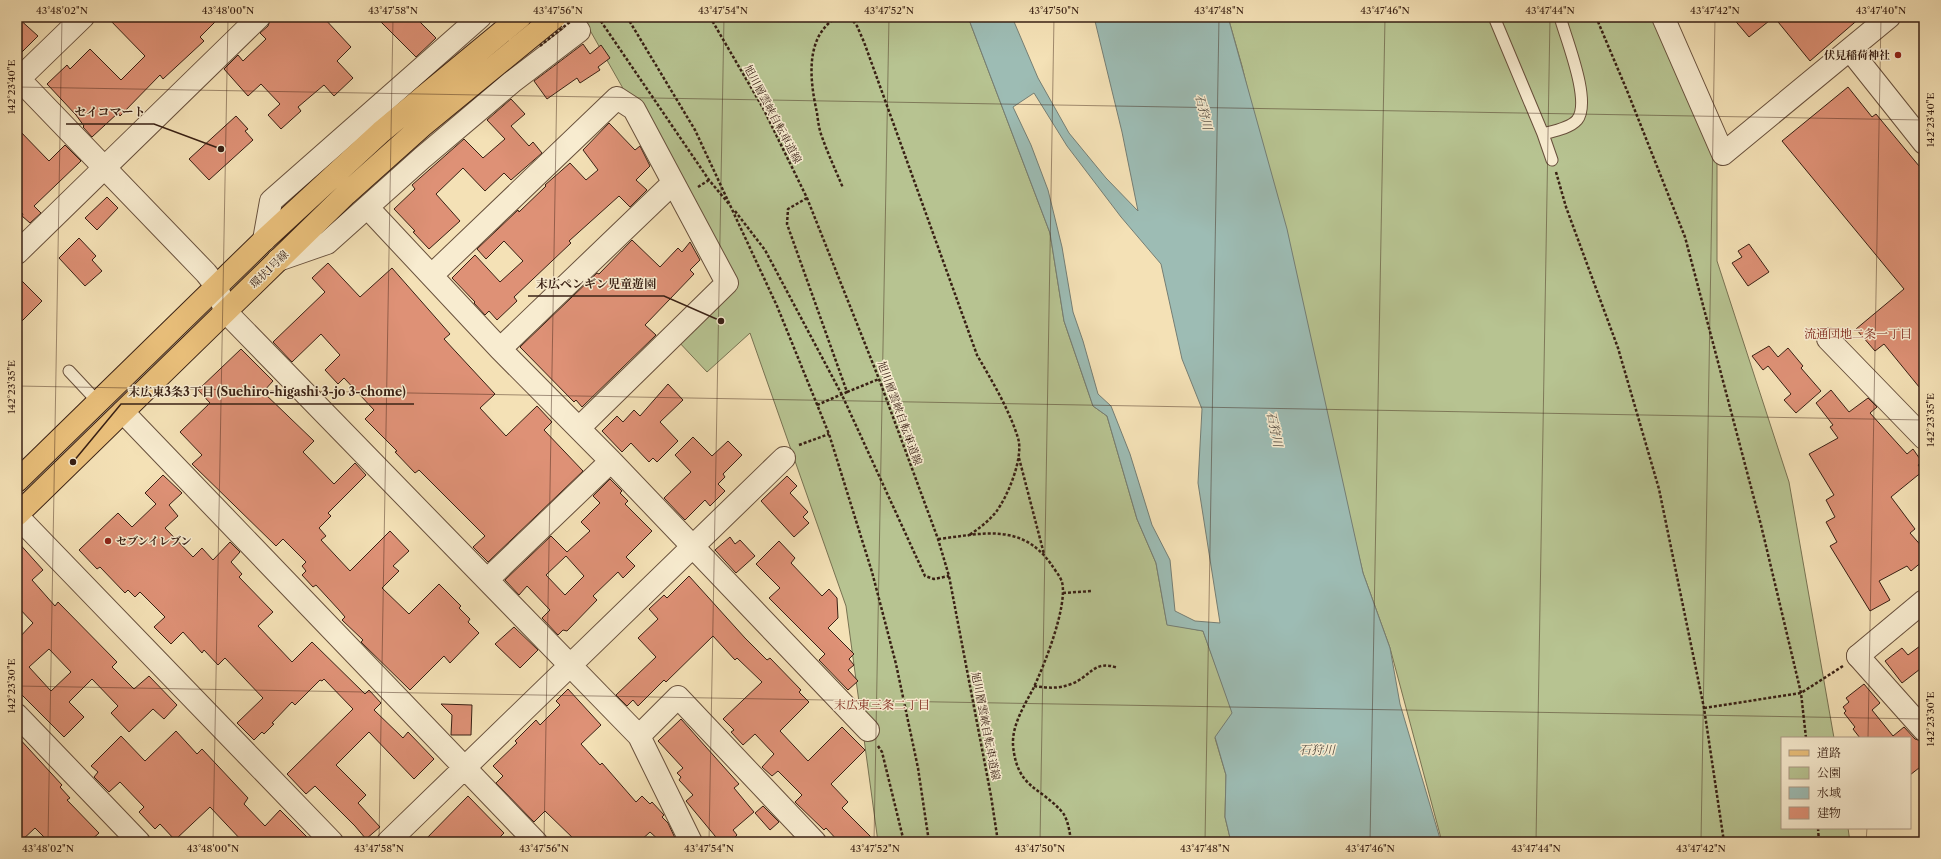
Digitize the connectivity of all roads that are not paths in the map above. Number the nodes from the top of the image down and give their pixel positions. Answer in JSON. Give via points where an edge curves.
{"nodes":[{"id":1,"x":83,"y":17,"type":"edge"},
{"id":2,"x":259,"y":17,"type":"edge"},
{"id":3,"x":555,"y":17,"type":"edge"},
{"id":4,"x":569,"y":17,"type":"edge"},
{"id":5,"x":1494,"y":17,"type":"edge"},
{"id":6,"x":1560,"y":17,"type":"edge"},
{"id":7,"x":1663,"y":17,"type":"edge"},
{"id":8,"x":1889,"y":17,"type":"edge"},
{"id":9,"x":519,"y":18,"type":"edge"},
{"id":10,"x":465,"y":21,"type":"edge"},
{"id":11,"x":1850,"y":50,"type":"junction"},
{"id":12,"x":18,"y":78,"type":"edge"},
{"id":13,"x":1544,"y":134,"type":"junction"},
{"id":14,"x":1924,"y":143,"type":"edge"},
{"id":15,"x":1552,"y":160,"type":"road end"},
{"id":16,"x":105,"y":168,"type":"junction"},
{"id":17,"x":673,"y":183,"type":"junction"},
{"id":18,"x":368,"y":208,"type":"junction"},
{"id":19,"x":264,"y":240,"type":"junction"},
{"id":20,"x":17,"y":253,"type":"edge"},
{"id":21,"x":278,"y":260,"type":"junction"},
{"id":22,"x":432,"y":275,"type":"junction"},
{"id":23,"x":217,"y":287,"type":"junction"},
{"id":24,"x":225,"y":311,"type":"junction"},
{"id":25,"x":1828,"y":339,"type":"dead end"},
{"id":26,"x":500,"y":349,"type":"junction"},
{"id":27,"x":68,"y":371,"type":"dead end"},
{"id":28,"x":98,"y":402,"type":"junction"},
{"id":29,"x":123,"y":412,"type":"junction"},
{"id":30,"x":579,"y":428,"type":"junction"},
{"id":31,"x":1924,"y":438,"type":"edge"},
{"id":32,"x":791,"y":452,"type":"road end"},
{"id":33,"x":611,"y":460,"type":"junction"},
{"id":34,"x":17,"y":481,"type":"edge"},
{"id":35,"x":17,"y":516,"type":"edge"},
{"id":36,"x":694,"y":547,"type":"junction"},
{"id":37,"x":487,"y":580,"type":"junction"},
{"id":38,"x":1924,"y":601,"type":"edge"},
{"id":39,"x":569,"y":665,"type":"junction"},
{"id":40,"x":17,"y":715,"type":"edge"},
{"id":41,"x":868,"y":730,"type":"road end"},
{"id":42,"x":1924,"y":730,"type":"edge"},
{"id":43,"x":639,"y":736,"type":"junction"},
{"id":44,"x":464,"y":768,"type":"junction"},
{"id":45,"x":139,"y":842,"type":"edge"},
{"id":46,"x":332,"y":842,"type":"edge"},
{"id":47,"x":388,"y":842,"type":"edge"},
{"id":48,"x":536,"y":842,"type":"edge"},
{"id":49,"x":691,"y":842,"type":"edge"},
{"id":50,"x":815,"y":842,"type":"edge"}],
"edges":[{"from":1,"to":12,"type":"street"},
{"from":2,"to":16,"type":"street"},
{"from":3,"to":21,"type":"main road","name":"環状1号線","via":[[536,41],[422,126]]},
{"from":4,"to":18,"type":"street","via":[[578,31],[506,87]]},
{"from":5,"to":13,"type":"lane"},
{"from":6,"to":13,"type":"lane","via":[[1581,89],[1582,108],[1578,119],[1572,124]]},
{"from":7,"to":11,"type":"street","via":[[1723,154]]},
{"from":8,"to":11,"type":"street"},
{"from":9,"to":19,"type":"main road","via":[[381,132]]},
{"from":10,"to":19,"type":"street","via":[[271,201]]},
{"from":11,"to":14,"type":"street"},
{"from":12,"to":16,"type":"street"},
{"from":13,"to":15,"type":"lane"},
{"from":16,"to":20,"type":"street"},
{"from":16,"to":23,"type":"street"},
{"from":17,"to":22,"type":"street","via":[[634,109],[617,98]]},
{"from":17,"to":26,"type":"street"},
{"from":17,"to":30,"type":"street","via":[[727,283]]},
{"from":18,"to":21,"type":"street","via":[[327,243]]},
{"from":18,"to":22,"type":"street"},
{"from":19,"to":23,"type":"main road"},
{"from":21,"to":24,"type":"main road","name":"環状1号線"},
{"from":22,"to":26,"type":"street"},
{"from":23,"to":24,"type":"street"},
{"from":23,"to":28,"type":"main road"},
{"from":24,"to":29,"type":"main road","name":"環状1号線"},
{"from":24,"to":37,"type":"street"},
{"from":25,"to":31,"type":"street"},
{"from":26,"to":30,"type":"street"},
{"from":27,"to":28,"type":"lane"},
{"from":28,"to":34,"type":"main road"},
{"from":29,"to":35,"type":"main road","name":"環状1号線"},
{"from":29,"to":44,"type":"street"},
{"from":30,"to":33,"type":"street"},
{"from":32,"to":36,"type":"street"},
{"from":33,"to":36,"type":"street"},
{"from":33,"to":37,"type":"street"},
{"from":35,"to":46,"type":"street"},
{"from":36,"to":39,"type":"street"},
{"from":36,"to":41,"type":"street"},
{"from":37,"to":39,"type":"street"},
{"from":38,"to":42,"type":"street","via":[[1858,656]]},
{"from":39,"to":43,"type":"street"},
{"from":39,"to":44,"type":"street"},
{"from":40,"to":45,"type":"street"},
{"from":43,"to":49,"type":"street"},
{"from":43,"to":50,"type":"street","via":[[678,697]]},
{"from":44,"to":47,"type":"street"},
{"from":44,"to":48,"type":"street"}]}
